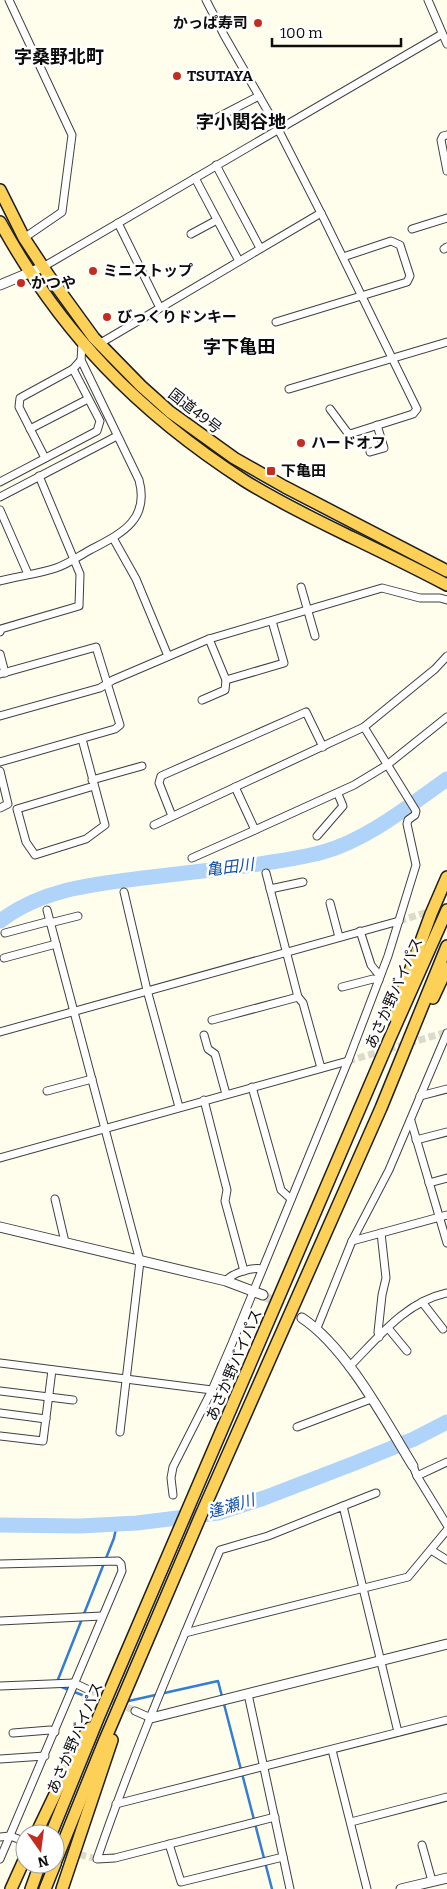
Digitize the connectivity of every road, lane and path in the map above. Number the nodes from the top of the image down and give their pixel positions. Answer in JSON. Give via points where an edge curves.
{"nodes":[{"id":1,"x":8,"y":0,"type":"edge"},
{"id":2,"x":206,"y":0,"type":"edge"},
{"id":3,"x":428,"y":0,"type":"edge"},
{"id":4,"x":442,"y":34,"type":"junction"},
{"id":5,"x":447,"y":44,"type":"edge"},
{"id":6,"x":259,"y":96,"type":"junction"},
{"id":7,"x":201,"y":126,"type":"dead end"},
{"id":8,"x":278,"y":129,"type":"junction"},
{"id":9,"x":447,"y":135,"type":"edge"},
{"id":10,"x":216,"y":165,"type":"junction"},
{"id":11,"x":447,"y":171,"type":"edge"},
{"id":12,"x":195,"y":178,"type":"junction"},
{"id":13,"x":0,"y":190,"type":"edge"},
{"id":14,"x":321,"y":212,"type":"junction"},
{"id":15,"x":447,"y":218,"type":"edge"},
{"id":16,"x":217,"y":220,"type":"junction"},
{"id":17,"x":0,"y":222,"type":"edge"},
{"id":18,"x":118,"y":223,"type":"junction"},
{"id":19,"x":412,"y":229,"type":"dead end"},
{"id":20,"x":191,"y":234,"type":"dead end"},
{"id":21,"x":24,"y":238,"type":"junction"},
{"id":22,"x":260,"y":248,"type":"junction"},
{"id":23,"x":343,"y":257,"type":"junction"},
{"id":24,"x":238,"y":261,"type":"junction"},
{"id":25,"x":43,"y":267,"type":"junction"},
{"id":26,"x":31,"y":273,"type":"junction"},
{"id":27,"x":0,"y":285,"type":"edge"},
{"id":28,"x":362,"y":296,"type":"junction"},
{"id":29,"x":160,"y":308,"type":"junction"},
{"id":30,"x":276,"y":322,"type":"dead end"},
{"id":31,"x":447,"y":342,"type":"edge"},
{"id":32,"x":82,"y":344,"type":"junction"},
{"id":33,"x":99,"y":344,"type":"junction"},
{"id":34,"x":393,"y":359,"type":"junction"},
{"id":35,"x":81,"y":360,"type":"junction"},
{"id":36,"x":73,"y":369,"type":"junction"},
{"id":37,"x":289,"y":389,"type":"dead end"},
{"id":38,"x":88,"y":400,"type":"junction"},
{"id":39,"x":330,"y":410,"type":"dead end"},
{"id":40,"x":377,"y":425,"type":"junction"},
{"id":41,"x":30,"y":429,"type":"junction"},
{"id":42,"x":117,"y":436,"type":"junction"},
{"id":43,"x":370,"y":452,"type":"dead end"},
{"id":44,"x":45,"y":458,"type":"junction"},
{"id":45,"x":39,"y":476,"type":"junction"},
{"id":46,"x":0,"y":482,"type":"edge"},
{"id":47,"x":0,"y":497,"type":"edge"},
{"id":48,"x":0,"y":510,"type":"edge"},
{"id":49,"x":113,"y":538,"type":"junction"},
{"id":50,"x":74,"y":559,"type":"junction"},
{"id":51,"x":447,"y":571,"type":"edge"},
{"id":52,"x":28,"y":574,"type":"junction"},
{"id":53,"x":0,"y":581,"type":"edge"},
{"id":54,"x":447,"y":585,"type":"edge"},
{"id":55,"x":301,"y":587,"type":"dead end"},
{"id":56,"x":447,"y":600,"type":"edge"},
{"id":57,"x":307,"y":610,"type":"junction"},
{"id":58,"x":272,"y":621,"type":"junction"},
{"id":59,"x":0,"y":632,"type":"edge"},
{"id":60,"x":315,"y":636,"type":"dead end"},
{"id":61,"x":209,"y":639,"type":"junction"},
{"id":62,"x":0,"y":654,"type":"edge"},
{"id":63,"x":168,"y":656,"type":"junction"},
{"id":64,"x":446,"y":659,"type":"edge"},
{"id":65,"x":3,"y":673,"type":"edge"},
{"id":66,"x":226,"y":680,"type":"junction"},
{"id":67,"x":107,"y":683,"type":"junction"},
{"id":68,"x":202,"y":700,"type":"dead end"},
{"id":69,"x":0,"y":716,"type":"edge"},
{"id":70,"x":447,"y":717,"type":"edge"},
{"id":71,"x":364,"y":727,"type":"junction"},
{"id":72,"x":82,"y":738,"type":"junction"},
{"id":73,"x":323,"y":747,"type":"junction"},
{"id":74,"x":0,"y":762,"type":"edge"},
{"id":75,"x":387,"y":765,"type":"junction"},
{"id":76,"x":142,"y":766,"type":"dead end"},
{"id":77,"x":0,"y":770,"type":"edge"},
{"id":78,"x":93,"y":783,"type":"junction"},
{"id":79,"x":235,"y":787,"type":"junction"},
{"id":80,"x":338,"y":794,"type":"junction"},
{"id":81,"x":8,"y":804,"type":"junction"},
{"id":82,"x":0,"y":808,"type":"edge"},
{"id":83,"x":17,"y":809,"type":"junction"},
{"id":84,"x":172,"y":816,"type":"junction"},
{"id":85,"x":154,"y":825,"type":"dead end"},
{"id":86,"x":255,"y":830,"type":"junction"},
{"id":87,"x":317,"y":836,"type":"dead end"},
{"id":88,"x":192,"y":858,"type":"dead end"},
{"id":89,"x":266,"y":873,"type":"dead end"},
{"id":90,"x":447,"y":877,"type":"edge"},
{"id":91,"x":303,"y":882,"type":"dead end"},
{"id":92,"x":270,"y":889,"type":"junction"},
{"id":93,"x":124,"y":892,"type":"dead end"},
{"id":94,"x":330,"y":902,"type":"dead end"},
{"id":95,"x":46,"y":910,"type":"dead end"},
{"id":96,"x":447,"y":910,"type":"edge"},
{"id":97,"x":78,"y":916,"type":"dead end"},
{"id":98,"x":399,"y":921,"type":"junction"},
{"id":99,"x":50,"y":922,"type":"junction"},
{"id":100,"x":360,"y":931,"type":"junction"},
{"id":101,"x":5,"y":933,"type":"dead end"},
{"id":102,"x":339,"y":937,"type":"junction"},
{"id":103,"x":56,"y":944,"type":"junction"},
{"id":104,"x":447,"y":946,"type":"edge"},
{"id":105,"x":287,"y":952,"type":"junction"},
{"id":106,"x":4,"y":958,"type":"dead end"},
{"id":107,"x":447,"y":968,"type":"edge"},
{"id":108,"x":380,"y":978,"type":"junction"},
{"id":109,"x":342,"y":987,"type":"dead end"},
{"id":110,"x":147,"y":990,"type":"junction"},
{"id":111,"x":298,"y":997,"type":"junction"},
{"id":112,"x":73,"y":1011,"type":"junction"},
{"id":113,"x":212,"y":1020,"type":"dead end"},
{"id":114,"x":0,"y":1032,"type":"edge"},
{"id":115,"x":447,"y":1033,"type":"edge"},
{"id":116,"x":204,"y":1035,"type":"dead end"},
{"id":117,"x":390,"y":1038,"type":"junction"},
{"id":118,"x":348,"y":1061,"type":"junction"},
{"id":119,"x":321,"y":1068,"type":"junction"},
{"id":120,"x":92,"y":1079,"type":"junction"},
{"id":121,"x":252,"y":1087,"type":"junction"},
{"id":122,"x":447,"y":1089,"type":"edge"},
{"id":123,"x":47,"y":1091,"type":"dead end"},
{"id":124,"x":226,"y":1094,"type":"junction"},
{"id":125,"x":420,"y":1096,"type":"junction"},
{"id":126,"x":204,"y":1100,"type":"junction"},
{"id":127,"x":179,"y":1107,"type":"junction"},
{"id":128,"x":381,"y":1108,"type":"junction"},
{"id":129,"x":410,"y":1121,"type":"junction"},
{"id":130,"x":105,"y":1128,"type":"junction"},
{"id":131,"x":447,"y":1132,"type":"edge"},
{"id":132,"x":416,"y":1140,"type":"junction"},
{"id":133,"x":0,"y":1158,"type":"edge"},
{"id":134,"x":447,"y":1178,"type":"edge"},
{"id":135,"x":429,"y":1183,"type":"junction"},
{"id":136,"x":55,"y":1198,"type":"dead end"},
{"id":137,"x":291,"y":1199,"type":"junction"},
{"id":138,"x":447,"y":1215,"type":"edge"},
{"id":139,"x":439,"y":1217,"type":"junction"},
{"id":140,"x":0,"y":1228,"type":"edge"},
{"id":141,"x":381,"y":1233,"type":"junction"},
{"id":142,"x":352,"y":1241,"type":"junction"},
{"id":143,"x":65,"y":1242,"type":"junction"},
{"id":144,"x":447,"y":1243,"type":"edge"},
{"id":145,"x":140,"y":1261,"type":"junction"},
{"id":146,"x":262,"y":1270,"type":"junction"},
{"id":147,"x":244,"y":1271,"type":"junction"},
{"id":148,"x":226,"y":1281,"type":"junction"},
{"id":149,"x":254,"y":1290,"type":"junction"},
{"id":150,"x":447,"y":1293,"type":"edge"},
{"id":151,"x":263,"y":1295,"type":"tunnel mouth"},
{"id":152,"x":422,"y":1302,"type":"junction"},
{"id":153,"x":302,"y":1318,"type":"tunnel mouth"},
{"id":154,"x":317,"y":1328,"type":"junction"},
{"id":155,"x":388,"y":1328,"type":"junction"},
{"id":156,"x":443,"y":1329,"type":"dead end"},
{"id":157,"x":379,"y":1337,"type":"junction"},
{"id":158,"x":406,"y":1351,"type":"dead end"},
{"id":159,"x":0,"y":1363,"type":"edge"},
{"id":160,"x":349,"y":1367,"type":"junction"},
{"id":161,"x":52,"y":1370,"type":"junction"},
{"id":162,"x":126,"y":1379,"type":"junction"},
{"id":163,"x":0,"y":1390,"type":"edge"},
{"id":164,"x":212,"y":1390,"type":"junction"},
{"id":165,"x":49,"y":1398,"type":"junction"},
{"id":166,"x":371,"y":1399,"type":"junction"},
{"id":167,"x":73,"y":1400,"type":"dead end"},
{"id":168,"x":0,"y":1413,"type":"edge"},
{"id":169,"x":46,"y":1419,"type":"junction"},
{"id":170,"x":297,"y":1427,"type":"dead end"},
{"id":171,"x":120,"y":1432,"type":"dead end"},
{"id":172,"x":0,"y":1436,"type":"edge"},
{"id":173,"x":447,"y":1462,"type":"edge"},
{"id":174,"x":413,"y":1466,"type":"joint"},
{"id":175,"x":417,"y":1476,"type":"junction"},
{"id":176,"x":376,"y":1493,"type":"dead end"},
{"id":177,"x":173,"y":1494,"type":"dead end"},
{"id":178,"x":343,"y":1506,"type":"junction"},
{"id":179,"x":447,"y":1525,"type":"edge"},
{"id":180,"x":447,"y":1530,"type":"edge"},
{"id":181,"x":431,"y":1550,"type":"junction"},
{"id":182,"x":447,"y":1560,"type":"edge"},
{"id":183,"x":0,"y":1564,"type":"edge"},
{"id":184,"x":364,"y":1589,"type":"junction"},
{"id":185,"x":102,"y":1616,"type":"junction"},
{"id":186,"x":0,"y":1621,"type":"edge"},
{"id":187,"x":185,"y":1633,"type":"junction"},
{"id":188,"x":447,"y":1644,"type":"edge"},
{"id":189,"x":380,"y":1660,"type":"junction"},
{"id":190,"x":74,"y":1683,"type":"junction"},
{"id":191,"x":0,"y":1686,"type":"edge"},
{"id":192,"x":89,"y":1690,"type":"tunnel mouth"},
{"id":193,"x":248,"y":1694,"type":"junction"},
{"id":194,"x":117,"y":1711,"type":"junction"},
{"id":195,"x":135,"y":1711,"type":"tunnel mouth"},
{"id":196,"x":99,"y":1716,"type":"junction"},
{"id":197,"x":152,"y":1718,"type":"junction"},
{"id":198,"x":447,"y":1720,"type":"edge"},
{"id":199,"x":55,"y":1732,"type":"junction"},
{"id":200,"x":398,"y":1732,"type":"junction"},
{"id":201,"x":13,"y":1733,"type":"dead end"},
{"id":202,"x":332,"y":1750,"type":"junction"},
{"id":203,"x":44,"y":1756,"type":"junction"},
{"id":204,"x":0,"y":1759,"type":"edge"},
{"id":205,"x":264,"y":1766,"type":"junction"},
{"id":206,"x":447,"y":1797,"type":"edge"},
{"id":207,"x":116,"y":1804,"type":"junction"},
{"id":208,"x":275,"y":1817,"type":"junction"},
{"id":209,"x":351,"y":1822,"type":"junction"},
{"id":210,"x":41,"y":1824,"type":"edge"},
{"id":211,"x":55,"y":1824,"type":"edge"},
{"id":212,"x":0,"y":1836,"type":"edge"},
{"id":213,"x":10,"y":1836,"type":"junction"},
{"id":214,"x":15,"y":1838,"type":"edge"},
{"id":215,"x":65,"y":1838,"type":"edge"},
{"id":216,"x":169,"y":1844,"type":"junction"},
{"id":217,"x":422,"y":1845,"type":"dead end"},
{"id":218,"x":283,"y":1856,"type":"junction"},
{"id":219,"x":0,"y":1859,"type":"edge"},
{"id":220,"x":18,"y":1874,"type":"edge"},
{"id":221,"x":36,"y":1874,"type":"edge"},
{"id":222,"x":51,"y":1874,"type":"edge"},
{"id":223,"x":447,"y":1878,"type":"edge"},
{"id":224,"x":432,"y":1881,"type":"junction"},
{"id":225,"x":11,"y":1889,"type":"edge"},
{"id":226,"x":31,"y":1889,"type":"edge"},
{"id":227,"x":45,"y":1889,"type":"edge"},
{"id":228,"x":62,"y":1889,"type":"edge"},
{"id":229,"x":290,"y":1889,"type":"edge"},
{"id":230,"x":367,"y":1889,"type":"edge"},
{"id":231,"x":401,"y":1889,"type":"edge"}],
"edges":[{"from":1,"to":21,"type":"street","via":[[72,135],[62,212]]},
{"from":2,"to":6,"type":"street"},
{"from":3,"to":4,"type":"street"},
{"from":4,"to":5,"type":"street"},
{"from":4,"to":8,"type":"street"},
{"from":6,"to":7,"type":"street"},
{"from":6,"to":8,"type":"street"},
{"from":8,"to":10,"type":"street"},
{"from":8,"to":14,"type":"street"},
{"from":9,"to":11,"type":"street","via":[[441,140]]},
{"from":10,"to":12,"type":"street"},
{"from":10,"to":22,"type":"street"},
{"from":12,"to":16,"type":"street"},
{"from":12,"to":18,"type":"street"},
{"from":13,"to":21,"type":"highway","name":"国道49号"},
{"from":14,"to":22,"type":"street"},
{"from":14,"to":23,"type":"street"},
{"from":15,"to":19,"type":"street"},
{"from":16,"to":20,"type":"street"},
{"from":16,"to":24,"type":"street"},
{"from":17,"to":26,"type":"highway","name":"国道49号"},
{"from":18,"to":25,"type":"street"},
{"from":18,"to":29,"type":"street"},
{"from":21,"to":25,"type":"highway","name":"国道49号"},
{"from":22,"to":24,"type":"street"},
{"from":23,"to":28,"type":"street"},
{"from":23,"to":28,"type":"street","via":[[392,241],[400,245],[410,276],[407,282]]},
{"from":24,"to":29,"type":"street"},
{"from":25,"to":26,"type":"street"},
{"from":25,"to":33,"type":"highway","name":"国道49号"},
{"from":26,"to":27,"type":"street"},
{"from":26,"to":32,"type":"highway","name":"国道49号"},
{"from":28,"to":30,"type":"street"},
{"from":28,"to":34,"type":"street"},
{"from":29,"to":33,"type":"street"},
{"from":31,"to":34,"type":"street"},
{"from":32,"to":35,"type":"street"},
{"from":32,"to":54,"type":"highway","name":"国道49号","via":[[164,423],[246,482]]},
{"from":33,"to":51,"type":"highway","name":"国道49号","via":[[170,412],[234,458]]},
{"from":34,"to":37,"type":"street"},
{"from":34,"to":40,"type":"street","via":[[416,411]]},
{"from":35,"to":36,"type":"street"},
{"from":35,"to":42,"type":"street"},
{"from":36,"to":38,"type":"street"},
{"from":36,"to":41,"type":"street","via":[[20,398],[19,407]]},
{"from":38,"to":41,"type":"street"},
{"from":38,"to":44,"type":"street","via":[[100,421],[97,431]]},
{"from":39,"to":40,"type":"street","via":[[348,433]]},
{"from":40,"to":43,"type":"street","via":[[384,448]]},
{"from":41,"to":44,"type":"street"},
{"from":42,"to":45,"type":"street"},
{"from":42,"to":49,"type":"street","via":[[139,480],[141,499],[132,524]]},
{"from":44,"to":46,"type":"street"},
{"from":45,"to":47,"type":"street"},
{"from":45,"to":50,"type":"street"},
{"from":48,"to":52,"type":"street"},
{"from":49,"to":50,"type":"street"},
{"from":49,"to":63,"type":"street","via":[[136,579]]},
{"from":50,"to":52,"type":"street","via":[[56,568]]},
{"from":50,"to":59,"type":"street","via":[[80,574],[79,606],[1,629]]},
{"from":52,"to":53,"type":"street"},
{"from":55,"to":57,"type":"street"},
{"from":56,"to":57,"type":"street","via":[[420,598],[382,588]]},
{"from":57,"to":58,"type":"street"},
{"from":57,"to":60,"type":"street"},
{"from":58,"to":61,"type":"street"},
{"from":58,"to":66,"type":"street","via":[[284,663]]},
{"from":61,"to":63,"type":"street"},
{"from":61,"to":66,"type":"street"},
{"from":62,"to":65,"type":"street"},
{"from":63,"to":67,"type":"street"},
{"from":64,"to":71,"type":"street"},
{"from":65,"to":67,"type":"street","via":[[96,648]]},
{"from":66,"to":68,"type":"street","via":[[225,690]]},
{"from":67,"to":69,"type":"street","via":[[100,688]]},
{"from":67,"to":72,"type":"street","via":[[120,724],[116,729]]},
{"from":70,"to":75,"type":"street"},
{"from":71,"to":73,"type":"street"},
{"from":71,"to":75,"type":"street"},
{"from":72,"to":74,"type":"street"},
{"from":72,"to":78,"type":"street"},
{"from":73,"to":79,"type":"street"},
{"from":73,"to":84,"type":"street","via":[[306,712],[160,776],[159,783]]},
{"from":75,"to":80,"type":"street"},
{"from":75,"to":98,"type":"street","via":[[417,813],[406,824],[416,865]]},
{"from":76,"to":78,"type":"street"},
{"from":77,"to":81,"type":"street"},
{"from":78,"to":83,"type":"street"},
{"from":78,"to":83,"type":"street","via":[[105,825],[86,840],[35,855],[26,842]]},
{"from":79,"to":84,"type":"street"},
{"from":79,"to":86,"type":"street"},
{"from":80,"to":86,"type":"street"},
{"from":80,"to":87,"type":"street","via":[[343,806]]},
{"from":81,"to":82,"type":"street"},
{"from":81,"to":83,"type":"street"},
{"from":84,"to":85,"type":"street"},
{"from":86,"to":88,"type":"street"},
{"from":89,"to":92,"type":"street"},
{"from":90,"to":117,"type":"highway","via":[[398,1004]]},
{"from":91,"to":92,"type":"street"},
{"from":92,"to":105,"type":"street"},
{"from":93,"to":110,"type":"street"},
{"from":94,"to":102,"type":"street"},
{"from":95,"to":99,"type":"street"},
{"from":96,"to":117,"type":"highway","name":"あさか野バイパス"},
{"from":97,"to":99,"type":"street"},
{"from":98,"to":100,"type":"street"},
{"from":98,"to":108,"type":"street"},
{"from":99,"to":101,"type":"street"},
{"from":99,"to":103,"type":"street"},
{"from":100,"to":102,"type":"street"},
{"from":100,"to":108,"type":"street","via":[[371,965]]},
{"from":102,"to":105,"type":"street"},
{"from":103,"to":106,"type":"street"},
{"from":103,"to":112,"type":"street"},
{"from":104,"to":128,"type":"highway","name":"あさか野バイパス"},
{"from":105,"to":110,"type":"street"},
{"from":105,"to":111,"type":"street"},
{"from":107,"to":128,"type":"highway"},
{"from":108,"to":109,"type":"street"},
{"from":108,"to":118,"type":"street"},
{"from":110,"to":112,"type":"street"},
{"from":110,"to":127,"type":"street"},
{"from":111,"to":113,"type":"street"},
{"from":111,"to":119,"type":"street","via":[[303,1002]]},
{"from":112,"to":114,"type":"street"},
{"from":112,"to":120,"type":"street"},
{"from":115,"to":125,"type":"street"},
{"from":116,"to":124,"type":"street","via":[[208,1049],[215,1054]]},
{"from":117,"to":196,"type":"highway","name":"あさか野バイパス"},
{"from":118,"to":119,"type":"street"},
{"from":118,"to":137,"type":"street"},
{"from":119,"to":121,"type":"street"},
{"from":120,"to":123,"type":"street"},
{"from":120,"to":130,"type":"street"},
{"from":121,"to":124,"type":"street"},
{"from":121,"to":137,"type":"street","via":[[281,1190]]},
{"from":122,"to":125,"type":"street"},
{"from":124,"to":126,"type":"street"},
{"from":125,"to":129,"type":"street"},
{"from":126,"to":127,"type":"street"},
{"from":126,"to":147,"type":"street","via":[[227,1190],[225,1201]]},
{"from":127,"to":130,"type":"street"},
{"from":128,"to":194,"type":"highway","name":"あさか野バイパス"},
{"from":129,"to":132,"type":"street"},
{"from":129,"to":142,"type":"street"},
{"from":130,"to":133,"type":"street"},
{"from":130,"to":145,"type":"street"},
{"from":131,"to":132,"type":"street"},
{"from":132,"to":135,"type":"street"},
{"from":134,"to":135,"type":"street"},
{"from":135,"to":139,"type":"street"},
{"from":136,"to":143,"type":"street"},
{"from":137,"to":146,"type":"street"},
{"from":138,"to":139,"type":"street"},
{"from":139,"to":141,"type":"street"},
{"from":139,"to":144,"type":"street"},
{"from":140,"to":143,"type":"street"},
{"from":141,"to":142,"type":"street"},
{"from":141,"to":157,"type":"street","via":[[386,1272]]},
{"from":142,"to":154,"type":"street"},
{"from":143,"to":145,"type":"street"},
{"from":145,"to":148,"type":"street"},
{"from":145,"to":162,"type":"street"},
{"from":146,"to":147,"type":"street"},
{"from":146,"to":149,"type":"street"},
{"from":147,"to":148,"type":"street","via":[[229,1276]]},
{"from":148,"to":149,"type":"street"},
{"from":149,"to":151,"type":"street"},
{"from":149,"to":164,"type":"street"},
{"from":150,"to":152,"type":"street"},
{"from":152,"to":155,"type":"street"},
{"from":152,"to":156,"type":"street"},
{"from":153,"to":154,"type":"street"},
{"from":154,"to":160,"type":"street"},
{"from":155,"to":157,"type":"street"},
{"from":155,"to":158,"type":"street"},
{"from":157,"to":160,"type":"street"},
{"from":159,"to":161,"type":"street"},
{"from":160,"to":166,"type":"street"},
{"from":161,"to":162,"type":"street"},
{"from":161,"to":165,"type":"street"},
{"from":162,"to":164,"type":"street"},
{"from":162,"to":171,"type":"street"},
{"from":163,"to":165,"type":"street"},
{"from":164,"to":177,"type":"street","via":[[173,1467]]},
{"from":165,"to":167,"type":"street"},
{"from":165,"to":169,"type":"street"},
{"from":166,"to":170,"type":"street"},
{"from":166,"to":174,"type":"street"},
{"from":168,"to":169,"type":"street"},
{"from":169,"to":172,"type":"street","via":[[43,1441]]},
{"from":173,"to":175,"type":"street"},
{"from":174,"to":175,"type":"street"},
{"from":175,"to":179,"type":"street"},
{"from":176,"to":178,"type":"street"},
{"from":178,"to":184,"type":"street"},
{"from":178,"to":187,"type":"street","via":[[268,1536],[220,1550]]},
{"from":180,"to":181,"type":"street"},
{"from":181,"to":182,"type":"street"},
{"from":181,"to":184,"type":"street","via":[[408,1578]]},
{"from":183,"to":185,"type":"street","via":[[118,1561],[122,1571]]},
{"from":184,"to":187,"type":"street"},
{"from":184,"to":189,"type":"street"},
{"from":185,"to":186,"type":"street"},
{"from":185,"to":190,"type":"street"},
{"from":187,"to":197,"type":"street"},
{"from":188,"to":189,"type":"street"},
{"from":189,"to":193,"type":"street"},
{"from":189,"to":200,"type":"street"},
{"from":190,"to":191,"type":"street"},
{"from":190,"to":192,"type":"street"},
{"from":190,"to":199,"type":"street"},
{"from":193,"to":197,"type":"street"},
{"from":193,"to":205,"type":"street"},
{"from":194,"to":215,"type":"highway","name":"あさか野バイパス"},
{"from":194,"to":228,"type":"highway","via":[[111,1744]]},
{"from":195,"to":197,"type":"street"},
{"from":196,"to":210,"type":"highway","via":[[81,1740]]},
{"from":196,"to":211,"type":"highway","name":"あさか野バイパス"},
{"from":197,"to":207,"type":"street"},
{"from":198,"to":200,"type":"street"},
{"from":199,"to":201,"type":"street"},
{"from":199,"to":203,"type":"street"},
{"from":200,"to":202,"type":"street"},
{"from":202,"to":205,"type":"street"},
{"from":202,"to":209,"type":"street"},
{"from":203,"to":204,"type":"street"},
{"from":203,"to":213,"type":"street"},
{"from":205,"to":207,"type":"street"},
{"from":205,"to":208,"type":"street"},
{"from":206,"to":209,"type":"street"},
{"from":207,"to":216,"type":"street","via":[[97,1859]]},
{"from":208,"to":216,"type":"street"},
{"from":208,"to":218,"type":"street"},
{"from":209,"to":230,"type":"street"},
{"from":212,"to":213,"type":"street"},
{"from":213,"to":214,"type":"street"},
{"from":213,"to":219,"type":"street"},
{"from":216,"to":218,"type":"street","via":[[181,1882]]},
{"from":217,"to":224,"type":"street"},
{"from":218,"to":229,"type":"street"},
{"from":220,"to":225,"type":"highway"},
{"from":221,"to":226,"type":"highway"},
{"from":222,"to":227,"type":"highway","name":"あさか野バイパス"},
{"from":223,"to":224,"type":"street"},
{"from":224,"to":231,"type":"street"}]}
